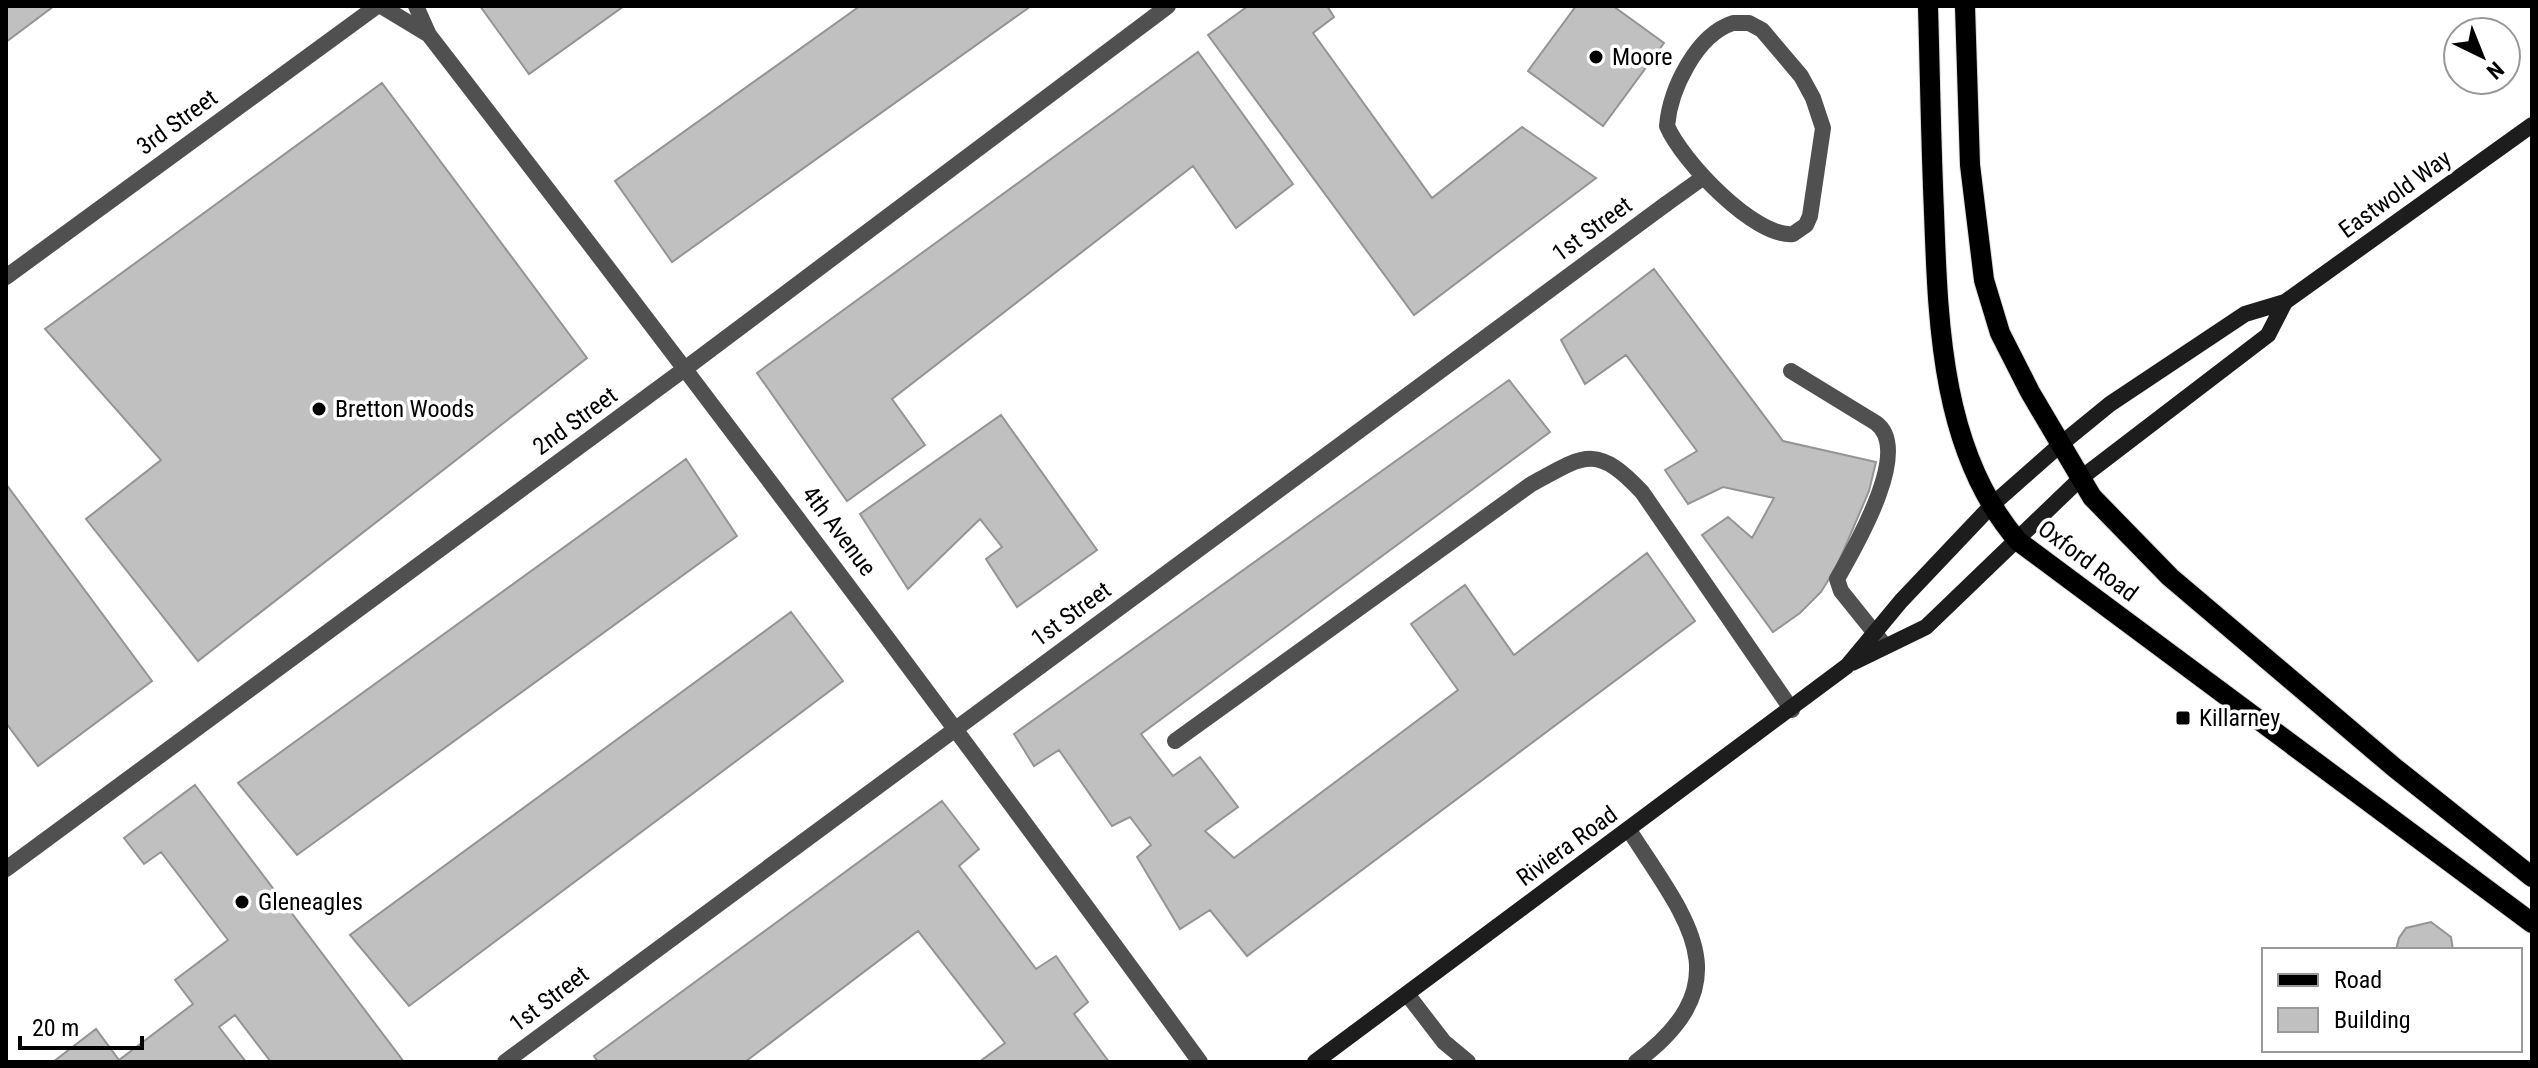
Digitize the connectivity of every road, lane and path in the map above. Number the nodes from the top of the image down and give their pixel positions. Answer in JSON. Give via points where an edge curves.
{"nodes":[{"id":1,"x":379,"y":6,"type":"edge"},
{"id":2,"x":416,"y":6,"type":"edge"},
{"id":3,"x":1168,"y":6,"type":"edge"},
{"id":4,"x":1928,"y":6,"type":"edge"},
{"id":5,"x":1965,"y":6,"type":"edge"},
{"id":6,"x":429,"y":35,"type":"junction"},
{"id":7,"x":2532,"y":125,"type":"edge"},
{"id":8,"x":1701,"y":179,"type":"junction"},
{"id":9,"x":6,"y":277,"type":"edge"},
{"id":10,"x":2285,"y":302,"type":"junction"},
{"id":11,"x":686,"y":368,"type":"junction"},
{"id":12,"x":1791,"y":371,"type":"dead end"},
{"id":13,"x":2061,"y":444,"type":"junction"},
{"id":14,"x":2081,"y":478,"type":"junction"},
{"id":15,"x":1993,"y":504,"type":"junction"},
{"id":16,"x":2018,"y":541,"type":"junction"},
{"id":17,"x":1874,"y":633,"type":"junction"},
{"id":18,"x":1886,"y":647,"type":"junction"},
{"id":19,"x":1847,"y":666,"type":"junction"},
{"id":20,"x":1792,"y":710,"type":"junction"},
{"id":21,"x":957,"y":728,"type":"junction"},
{"id":22,"x":1175,"y":741,"type":"dead end"},
{"id":23,"x":1629,"y":830,"type":"junction"},
{"id":24,"x":6,"y":869,"type":"edge"},
{"id":25,"x":2532,"y":877,"type":"edge"},
{"id":26,"x":2532,"y":923,"type":"edge"},
{"id":27,"x":1407,"y":994,"type":"junction"},
{"id":28,"x":505,"y":1062,"type":"edge"},
{"id":29,"x":1200,"y":1062,"type":"edge"},
{"id":30,"x":1315,"y":1062,"type":"edge"},
{"id":31,"x":1468,"y":1062,"type":"edge"},
{"id":32,"x":1636,"y":1062,"type":"edge"}],
"edges":[{"from":1,"to":6,"type":"street","name":"4th Avenue"},
{"from":1,"to":9,"type":"street","name":"3rd Street"},
{"from":2,"to":6,"type":"street","name":"4th Avenue"},
{"from":3,"to":11,"type":"street","name":"2nd Street"},
{"from":4,"to":15,"type":"main road","name":"Oxford Road","via":[[1940,343],[1957,418]]},
{"from":5,"to":13,"type":"main road","name":"Oxford Road","via":[[1970,165],[1984,280],[2000,333]]},
{"from":6,"to":11,"type":"street","name":"4th Avenue"},
{"from":7,"to":10,"type":"main road","name":"Eastwold Way"},
{"from":8,"to":8,"type":"street","via":[[1667,126],[1671,102],[1697,52],[1715,32],[1733,23],[1749,23],[1762,30],[1801,76],[1823,128],[1810,216],[1793,234],[1777,234]]},
{"from":8,"to":21,"type":"street","name":"1st Street"},
{"from":10,"to":13,"type":"main road","name":"Eastwold Way","via":[[2245,314],[2110,404]]},
{"from":10,"to":14,"type":"main road","name":"Eastwold Way","via":[[2268,335]]},
{"from":11,"to":21,"type":"street","name":"4th Avenue"},
{"from":11,"to":24,"type":"street","name":"2nd Street"},
{"from":12,"to":17,"type":"street","via":[[1886,433],[1888,453],[1878,494],[1837,579]]},
{"from":13,"to":14,"type":"main road","name":"Oxford Road"},
{"from":13,"to":15,"type":"main road","name":"Riviera Road"},
{"from":14,"to":16,"type":"main road","name":"Riviera Road"},
{"from":14,"to":25,"type":"main road","name":"Oxford Road","via":[[2119,528],[2170,577]]},
{"from":15,"to":16,"type":"main road","name":"Oxford Road"},
{"from":15,"to":17,"type":"main road","name":"Riviera Road"},
{"from":16,"to":18,"type":"main road","name":"Riviera Road","via":[[1926,627]]},
{"from":16,"to":26,"type":"main road","name":"Oxford Road"},
{"from":17,"to":18,"type":"street"},
{"from":17,"to":19,"type":"main road","name":"Riviera Road"},
{"from":18,"to":19,"type":"main road","name":"Riviera Road"},
{"from":19,"to":20,"type":"main road","name":"Riviera Road"},
{"from":20,"to":22,"type":"street","via":[[1642,492],[1617,466],[1596,457],[1571,462],[1530,485]]},
{"from":20,"to":23,"type":"main road","name":"Riviera Road"},
{"from":21,"to":28,"type":"street","name":"1st Street"},
{"from":21,"to":29,"type":"street","name":"4th Avenue"},
{"from":23,"to":27,"type":"main road","name":"Riviera Road"},
{"from":23,"to":32,"type":"street","via":[[1688,922],[1697,972],[1680,1023]]},
{"from":27,"to":30,"type":"main road","name":"Riviera Road"},
{"from":27,"to":31,"type":"street","via":[[1444,1042]]}]}
